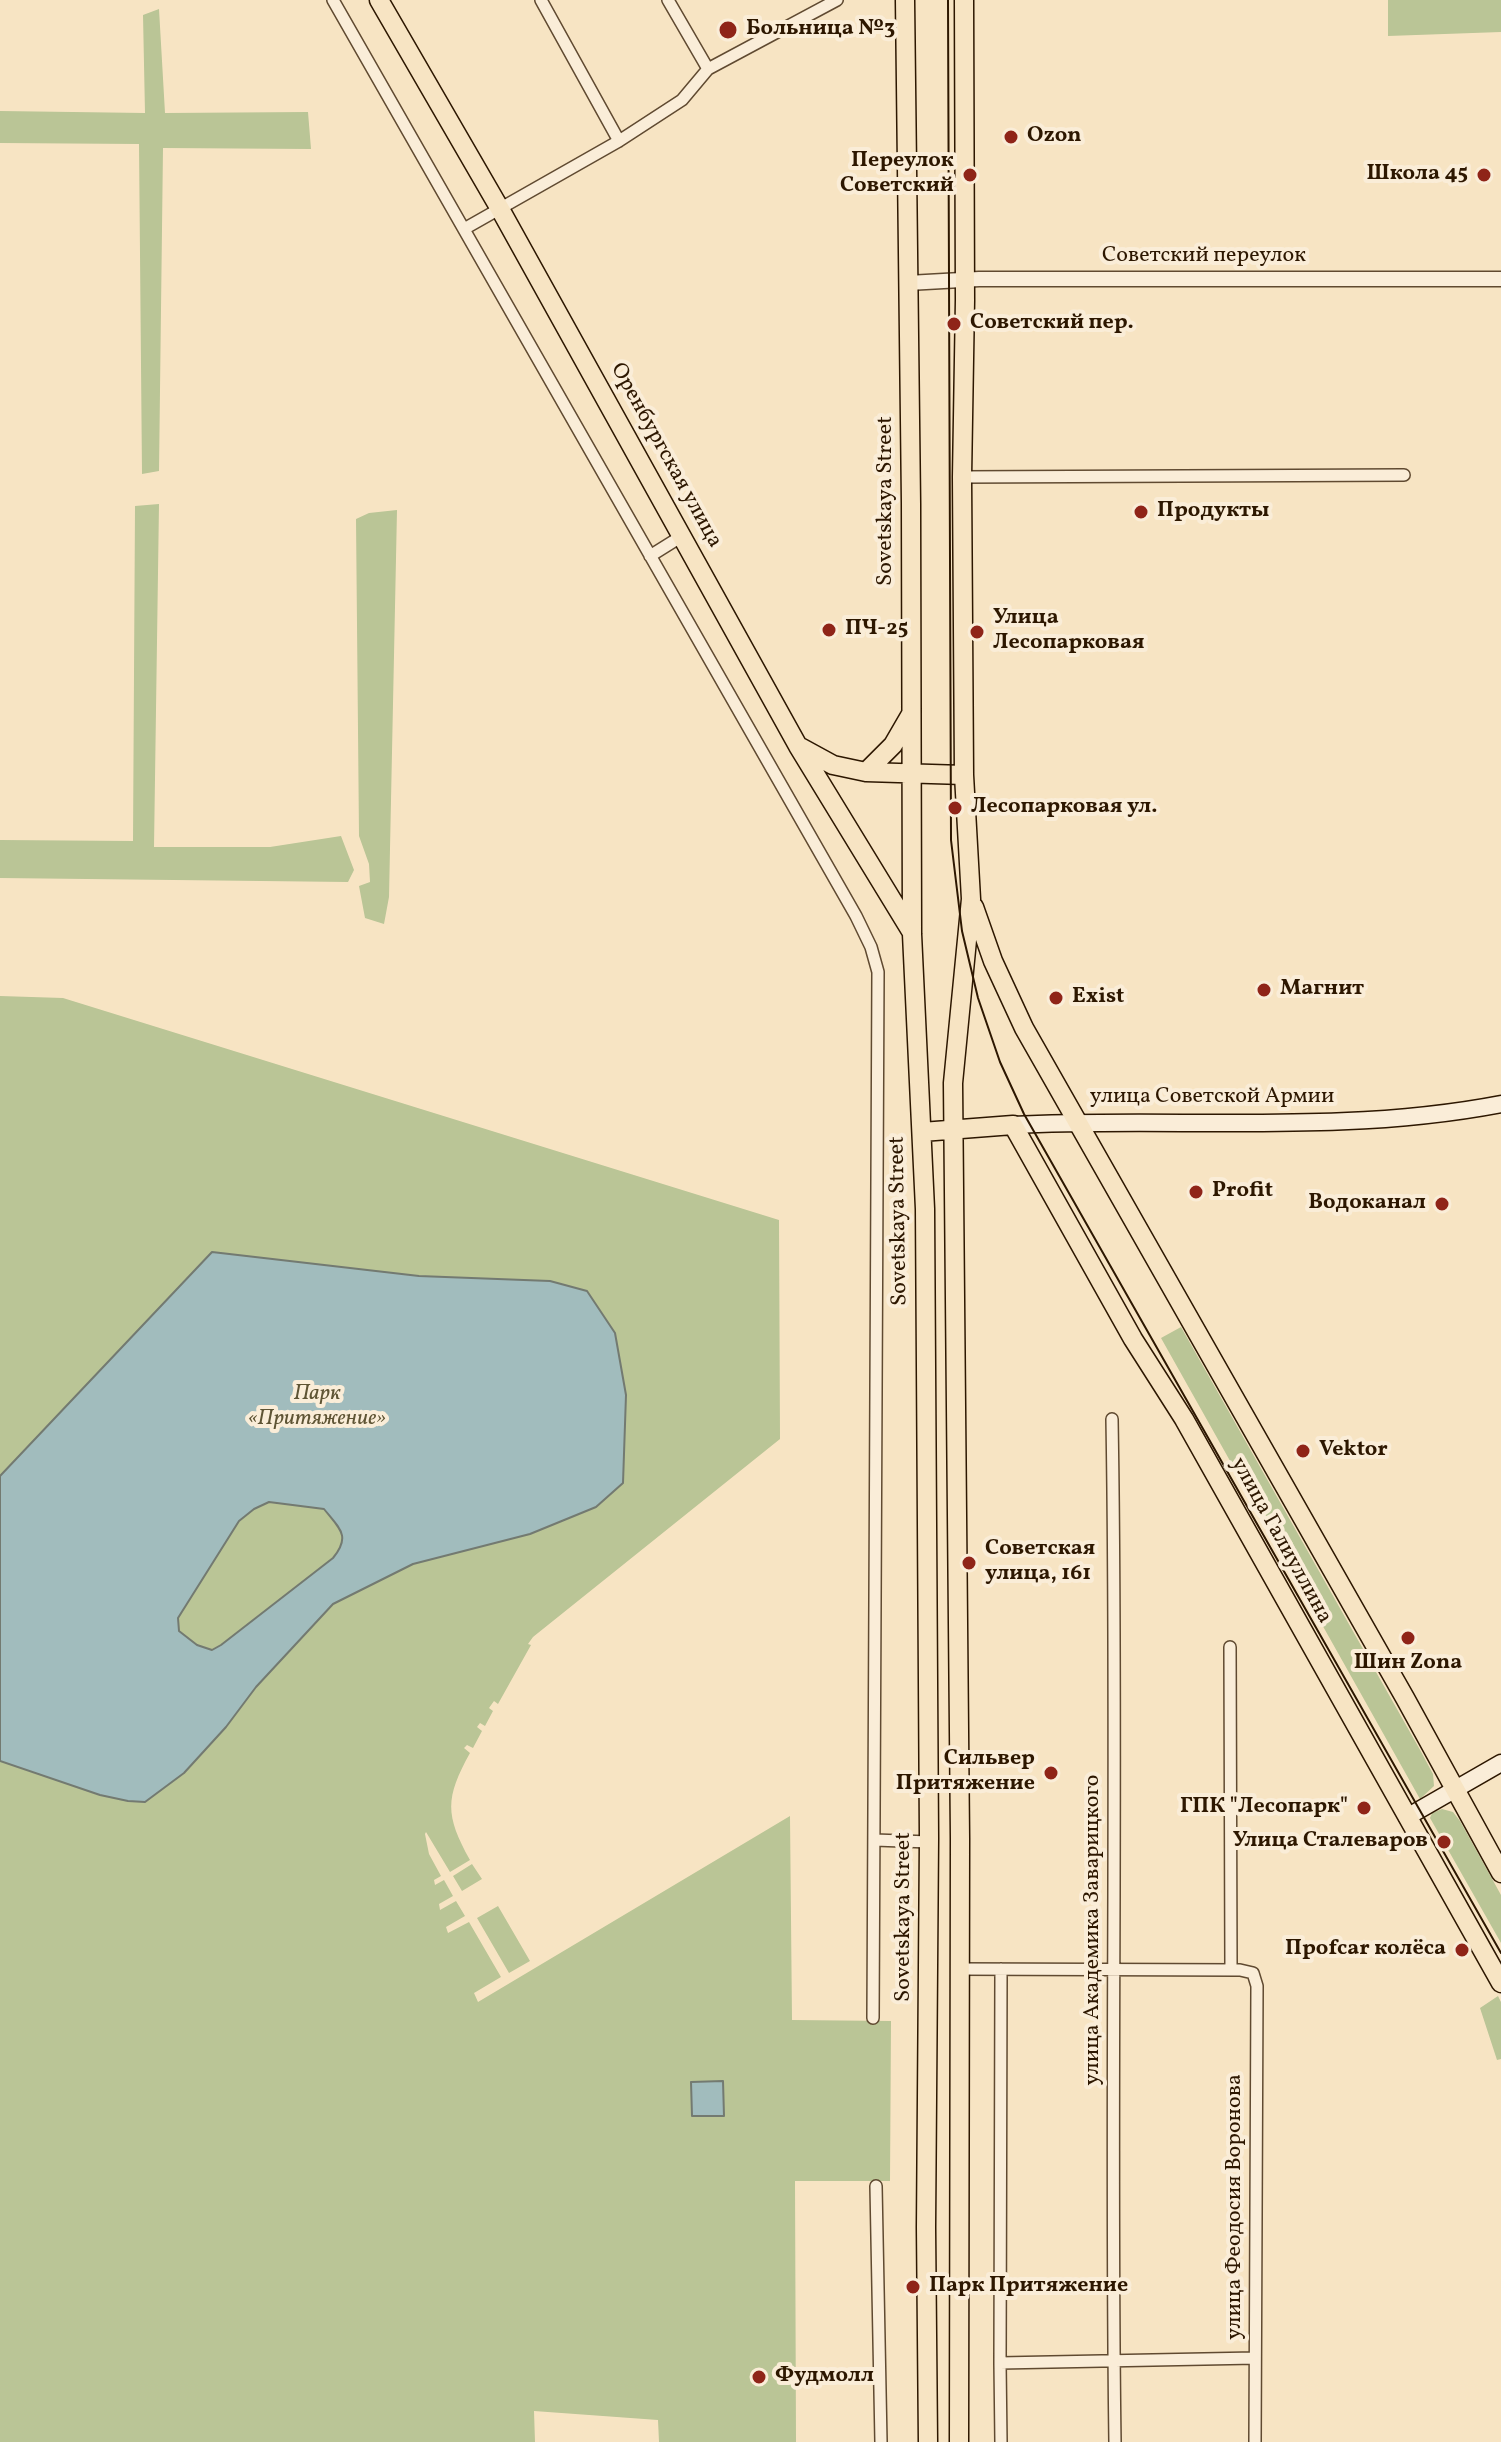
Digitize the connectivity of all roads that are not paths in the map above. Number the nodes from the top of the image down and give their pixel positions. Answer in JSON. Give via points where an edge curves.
{"nodes":[{"id":1,"x":333,"y":0,"type":"edge"},
{"id":2,"x":379,"y":0,"type":"edge"},
{"id":3,"x":541,"y":0,"type":"edge"},
{"id":4,"x":668,"y":0,"type":"edge"},
{"id":5,"x":837,"y":0,"type":"edge"},
{"id":6,"x":905,"y":0,"type":"edge"},
{"id":7,"x":964,"y":0,"type":"edge"},
{"id":8,"x":708,"y":69,"type":"junction"},
{"id":9,"x":619,"y":141,"type":"junction"},
{"id":10,"x":500,"y":209,"type":"junction"},
{"id":11,"x":464,"y":229,"type":"junction"},
{"id":12,"x":1501,"y":279,"type":"edge"},
{"id":13,"x":965,"y":280,"type":"junction"},
{"id":14,"x":908,"y":283,"type":"junction"},
{"id":15,"x":1404,"y":475,"type":"dead end"},
{"id":16,"x":962,"y":477,"type":"junction"},
{"id":17,"x":682,"y":536,"type":"junction"},
{"id":18,"x":650,"y":556,"type":"junction"},
{"id":19,"x":912,"y":711,"type":"junction"},
{"id":20,"x":798,"y":746,"type":"junction"},
{"id":21,"x":866,"y":772,"type":"junction"},
{"id":22,"x":912,"y":773,"type":"junction"},
{"id":23,"x":964,"y":775,"type":"junction"},
{"id":24,"x":971,"y":899,"type":"junction"},
{"id":25,"x":912,"y":934,"type":"junction"},
{"id":26,"x":1501,"y":1104,"type":"edge"},
{"id":27,"x":1076,"y":1121,"type":"junction"},
{"id":28,"x":1013,"y":1125,"type":"junction"},
{"id":29,"x":955,"y":1131,"type":"junction"},
{"id":30,"x":922,"y":1132,"type":"junction"},
{"id":31,"x":1112,"y":1419,"type":"dead end"},
{"id":32,"x":1230,"y":1647,"type":"dead end"},
{"id":33,"x":1501,"y":1763,"type":"edge"},
{"id":34,"x":1455,"y":1791,"type":"junction"},
{"id":35,"x":1407,"y":1817,"type":"junction"},
{"id":36,"x":875,"y":1840,"type":"junction"},
{"id":37,"x":929,"y":1842,"type":"junction"},
{"id":38,"x":960,"y":1842,"type":"junction"},
{"id":39,"x":1501,"y":1873,"type":"edge"},
{"id":40,"x":958,"y":1969,"type":"junction"},
{"id":41,"x":1001,"y":1969,"type":"junction"},
{"id":42,"x":1113,"y":1970,"type":"junction"},
{"id":43,"x":1231,"y":1970,"type":"junction"},
{"id":44,"x":1501,"y":1983,"type":"edge"},
{"id":45,"x":873,"y":2018,"type":"dead end"},
{"id":46,"x":876,"y":2186,"type":"dead end"},
{"id":47,"x":1255,"y":2358,"type":"junction"},
{"id":48,"x":1114,"y":2359,"type":"junction"},
{"id":49,"x":1000,"y":2363,"type":"junction"},
{"id":50,"x":881,"y":2442,"type":"edge"},
{"id":51,"x":928,"y":2442,"type":"edge"},
{"id":52,"x":959,"y":2442,"type":"edge"},
{"id":53,"x":1001,"y":2442,"type":"edge"},
{"id":54,"x":1115,"y":2442,"type":"edge"},
{"id":55,"x":1255,"y":2442,"type":"edge"}],
"edges":[{"from":1,"to":11,"type":"street"},
{"from":2,"to":10,"type":"main road","name":"Оренбургская улица"},
{"from":3,"to":9,"type":"street"},
{"from":4,"to":8,"type":"street"},
{"from":5,"to":8,"type":"street"},
{"from":6,"to":14,"type":"main road","name":"Sovetskaya Street"},
{"from":7,"to":13,"type":"main road"},
{"from":8,"to":9,"type":"street","via":[[682,100]]},
{"from":9,"to":10,"type":"street"},
{"from":10,"to":11,"type":"street"},
{"from":10,"to":17,"type":"main road","name":"Оренбургская улица"},
{"from":11,"to":18,"type":"street"},
{"from":12,"to":13,"type":"street","name":"Советский переулок"},
{"from":13,"to":14,"type":"street","name":"Советский переулок"},
{"from":13,"to":16,"type":"main road"},
{"from":14,"to":19,"type":"main road","name":"Sovetskaya Street"},
{"from":15,"to":16,"type":"street"},
{"from":16,"to":23,"type":"main road"},
{"from":17,"to":18,"type":"street"},
{"from":17,"to":20,"type":"main road","name":"Оренбургская улица"},
{"from":18,"to":36,"type":"street","via":[[856,916],[878,972]]},
{"from":19,"to":21,"type":"main road","via":[[893,745]]},
{"from":19,"to":22,"type":"main road","name":"Sovetskaya Street"},
{"from":20,"to":21,"type":"main road","via":[[833,765]]},
{"from":20,"to":25,"type":"main road","name":"Оренбургская улица"},
{"from":21,"to":22,"type":"main road"},
{"from":22,"to":23,"type":"main road"},
{"from":22,"to":25,"type":"main road","name":"Sovetskaya Street"},
{"from":23,"to":24,"type":"main road"},
{"from":24,"to":27,"type":"main road","via":[[1024,1028]]},
{"from":24,"to":29,"type":"main road","via":[[953,1083]]},
{"from":25,"to":30,"type":"main road","name":"Sovetskaya Street"},
{"from":26,"to":27,"type":"main road","name":"улица Советской Армии","via":[[1364,1122]]},
{"from":27,"to":28,"type":"main road","name":"улица Советской Армии"},
{"from":27,"to":34,"type":"main road","name":"улица Галиуллина"},
{"from":28,"to":29,"type":"main road","name":"улица Советской Армии"},
{"from":28,"to":35,"type":"main road","name":"улица Галиуллина"},
{"from":29,"to":30,"type":"main road","name":"улица Советской Армии"},
{"from":29,"to":38,"type":"main road"},
{"from":30,"to":37,"type":"main road","name":"Sovetskaya Street"},
{"from":31,"to":42,"type":"street","name":"улица Академика Заварицкого"},
{"from":32,"to":43,"type":"street"},
{"from":33,"to":34,"type":"main road"},
{"from":34,"to":35,"type":"main road"},
{"from":34,"to":39,"type":"main road","name":"улица Галиуллина"},
{"from":35,"to":44,"type":"main road","name":"улица Галиуллина"},
{"from":36,"to":37,"type":"street"},
{"from":36,"to":45,"type":"street"},
{"from":37,"to":38,"type":"main road"},
{"from":37,"to":51,"type":"main road","name":"Sovetskaya Street"},
{"from":38,"to":40,"type":"main road"},
{"from":40,"to":41,"type":"street"},
{"from":40,"to":52,"type":"main road"},
{"from":41,"to":42,"type":"street"},
{"from":41,"to":49,"type":"street"},
{"from":42,"to":43,"type":"street"},
{"from":42,"to":48,"type":"street","name":"улица Академика Заварицкого"},
{"from":43,"to":47,"type":"street","name":"улица Феодосия Воронова","via":[[1253,1973],[1257,1986]]},
{"from":46,"to":50,"type":"street"},
{"from":47,"to":48,"type":"street"},
{"from":47,"to":55,"type":"street","name":"улица Феодосия Воронова"},
{"from":48,"to":49,"type":"street"},
{"from":48,"to":54,"type":"street","name":"улица Академика Заварицкого"},
{"from":49,"to":53,"type":"street"}]}
